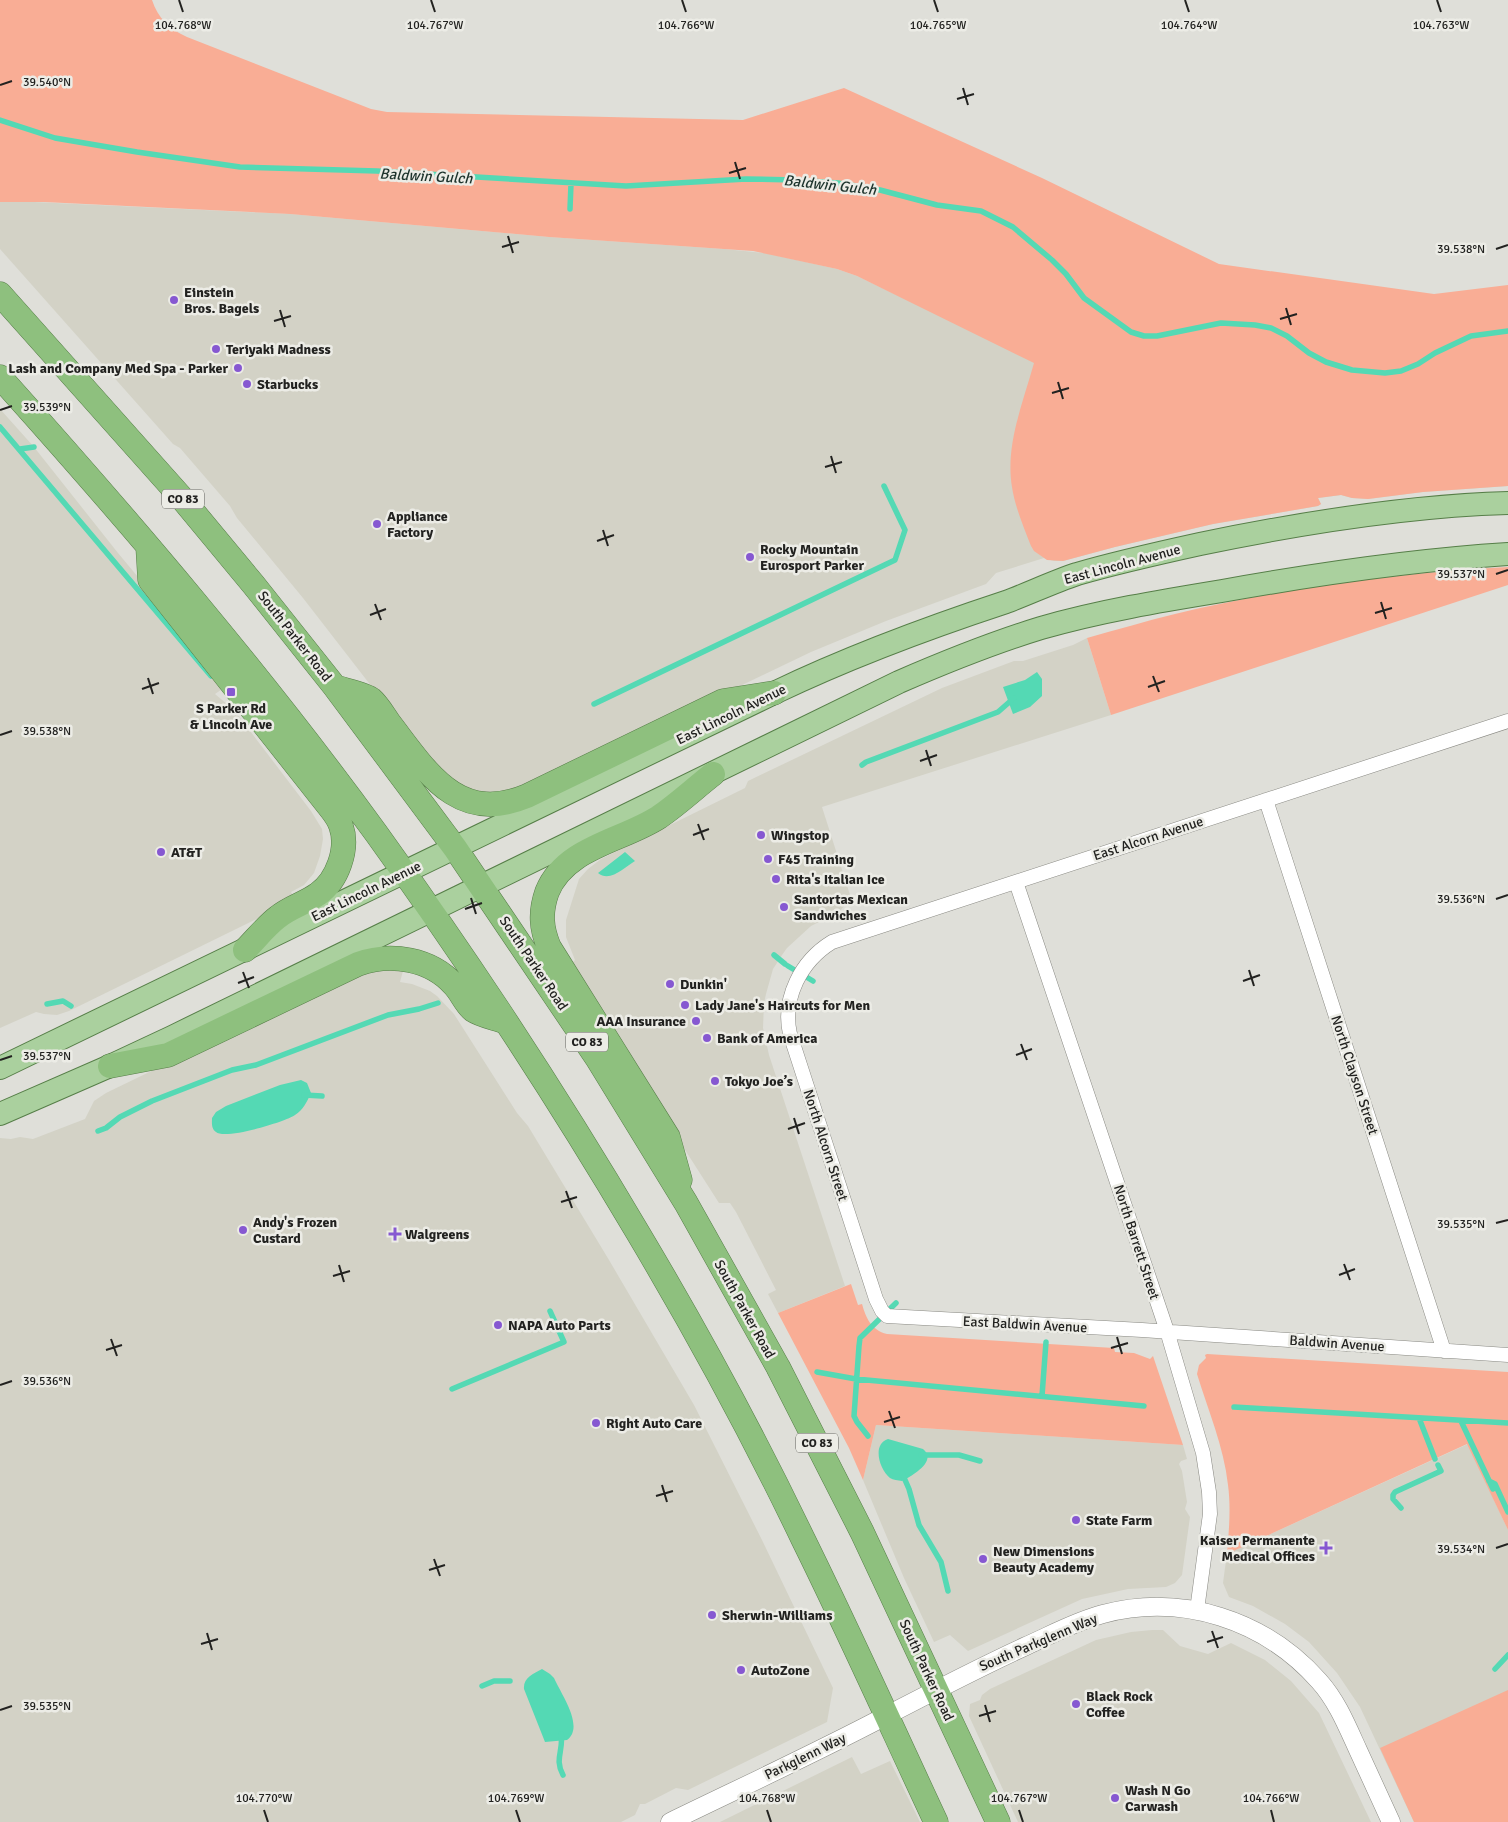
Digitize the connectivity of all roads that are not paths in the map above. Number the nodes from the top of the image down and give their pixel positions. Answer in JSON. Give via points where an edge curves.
{"nodes":[{"id":1,"x":0,"y":294,"type":"edge"},
{"id":2,"x":0,"y":377,"type":"edge"},
{"id":3,"x":1508,"y":503,"type":"edge"},
{"id":4,"x":148,"y":547,"type":"junction"},
{"id":5,"x":1508,"y":554,"type":"edge"},
{"id":6,"x":335,"y":687,"type":"junction"},
{"id":7,"x":774,"y":693,"type":"junction"},
{"id":8,"x":1508,"y":721,"type":"edge"},
{"id":9,"x":713,"y":774,"type":"junction"},
{"id":10,"x":1266,"y":800,"type":"junction"},
{"id":11,"x":455,"y":848,"type":"junction"},
{"id":12,"x":404,"y":872,"type":"junction"},
{"id":13,"x":1016,"y":882,"type":"junction"},
{"id":14,"x":481,"y":886,"type":"junction"},
{"id":15,"x":430,"y":911,"type":"junction"},
{"id":16,"x":245,"y":950,"type":"junction"},
{"id":17,"x":800,"y":974,"type":"joint"},
{"id":18,"x":506,"y":1022,"type":"junction"},
{"id":19,"x":110,"y":1066,"type":"junction"},
{"id":20,"x":0,"y":1068,"type":"edge"},
{"id":21,"x":0,"y":1114,"type":"edge"},
{"id":22,"x":686,"y":1203,"type":"junction"},
{"id":23,"x":884,"y":1315,"type":"joint"},
{"id":24,"x":1166,"y":1332,"type":"junction"},
{"id":25,"x":1444,"y":1351,"type":"junction"},
{"id":26,"x":1508,"y":1355,"type":"edge"},
{"id":27,"x":1197,"y":1610,"type":"junction"},
{"id":28,"x":936,"y":1689,"type":"junction"},
{"id":29,"x":887,"y":1716,"type":"junction"},
{"id":30,"x":670,"y":1822,"type":"edge"},
{"id":31,"x":936,"y":1822,"type":"edge"},
{"id":32,"x":998,"y":1822,"type":"edge"},
{"id":33,"x":1391,"y":1822,"type":"edge"}],
"edges":[{"from":1,"to":6,"type":"highway","name":"South Parker Road","number":"CO 83","via":[[180,496]]},
{"from":2,"to":4,"type":"highway"},
{"from":3,"to":7,"type":"main road","name":"East Lincoln Avenue","via":[[1311,523],[1113,564],[1076,574],[912,634],[826,668]]},
{"from":4,"to":12,"type":"highway","via":[[267,691]]},
{"from":4,"to":16,"type":"highway","via":[[150,580],[332,809],[341,826],[342,852],[329,884],[310,900],[278,916]]},
{"from":5,"to":9,"type":"main road","via":[[1323,573],[1136,606],[1041,628],[924,671]]},
{"from":6,"to":7,"type":"highway","via":[[370,698],[422,765],[447,790],[465,800],[491,805],[527,796],[723,700]]},
{"from":6,"to":11,"type":"highway","name":"South Parker Road","number":"CO 83"},
{"from":7,"to":11,"type":"main road","name":"East Lincoln Avenue"},
{"from":8,"to":10,"type":"street","name":"East Alcorn Avenue"},
{"from":9,"to":14,"type":"main road"},
{"from":9,"to":22,"type":"highway","via":[[658,817],[565,865],[550,886],[542,911],[543,931],[553,955],[668,1137]]},
{"from":10,"to":13,"type":"street","name":"East Alcorn Avenue"},
{"from":10,"to":25,"type":"street","name":"North Clayson Street"},
{"from":11,"to":12,"type":"main road","name":"East Lincoln Avenue"},
{"from":11,"to":14,"type":"highway","name":"South Parker Road","number":"CO 83"},
{"from":12,"to":15,"type":"highway"},
{"from":12,"to":16,"type":"main road","name":"East Lincoln Avenue"},
{"from":13,"to":17,"type":"street","name":"East Alcorn Avenue","via":[[832,942],[813,957]]},
{"from":13,"to":24,"type":"street","name":"North Barrett Street"},
{"from":14,"to":15,"type":"main road"},
{"from":14,"to":22,"type":"highway","name":"South Parker Road","number":"CO 83","via":[[597,1058]]},
{"from":15,"to":18,"type":"highway"},
{"from":15,"to":19,"type":"main road"},
{"from":16,"to":20,"type":"main road","name":"East Lincoln Avenue"},
{"from":17,"to":23,"type":"street","name":"North Alcorn Street","via":[[787,1013],[790,1034],[876,1299]]},
{"from":18,"to":19,"type":"highway","via":[[472,1009],[450,981],[432,968],[408,960],[378,959],[358,964],[168,1055]]},
{"from":18,"to":29,"type":"highway","via":[[599,1168],[703,1347],[802,1536]]},
{"from":19,"to":21,"type":"main road"},
{"from":22,"to":28,"type":"highway","name":"South Parker Road","number":"CO 83","via":[[820,1447]]},
{"from":23,"to":24,"type":"street","name":"East Baldwin Avenue"},
{"from":24,"to":25,"type":"street","name":"Baldwin Avenue"},
{"from":24,"to":27,"type":"street","name":"North Barrett Street","via":[[1200,1442],[1209,1492],[1209,1524]]},
{"from":25,"to":26,"type":"street","name":"Baldwin Avenue"},
{"from":27,"to":28,"type":"street","name":"South Parkglenn Way","via":[[1145,1607],[1102,1614]]},
{"from":27,"to":33,"type":"street","name":"South Parkglenn Way","via":[[1224,1617],[1255,1631],[1297,1660],[1319,1681],[1343,1717]]},
{"from":28,"to":29,"type":"street","name":"South Parkglenn Way"},
{"from":28,"to":32,"type":"highway","name":"South Parker Road","number":"CO 83"},
{"from":29,"to":30,"type":"street","name":"Parkglenn Way"},
{"from":29,"to":31,"type":"highway"}]}
